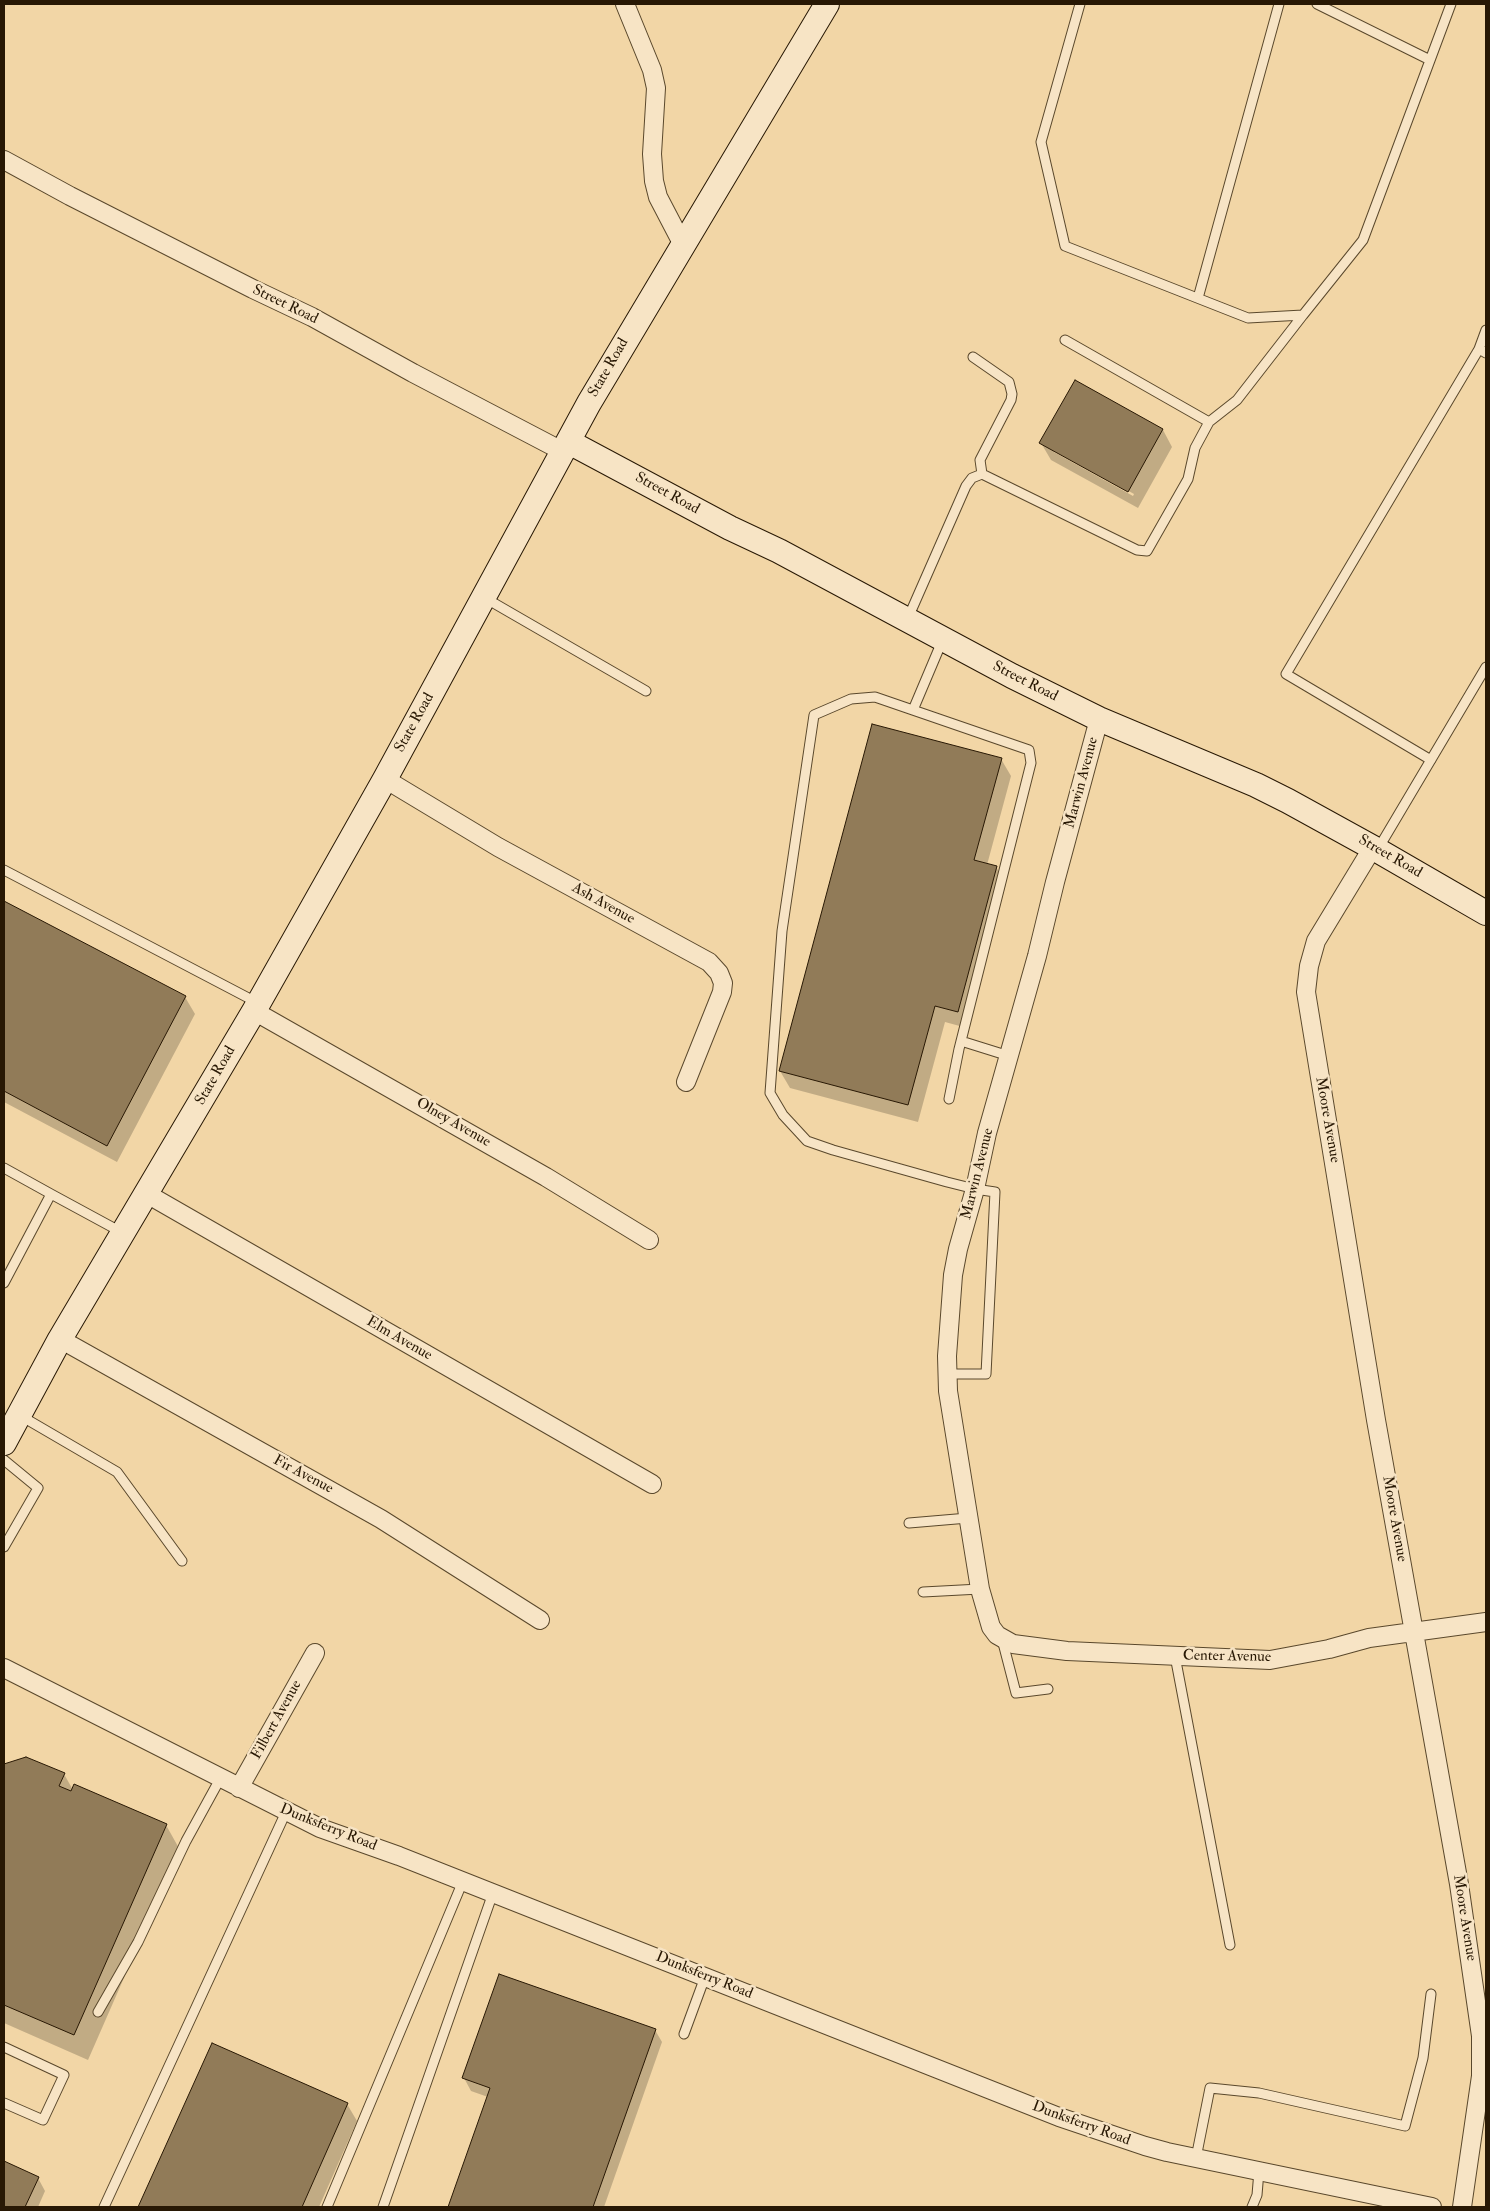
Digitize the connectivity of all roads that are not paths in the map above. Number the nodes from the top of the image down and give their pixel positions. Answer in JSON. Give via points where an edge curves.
{"nodes":[{"id":1,"x":625,"y":4,"type":"edge"},
{"id":2,"x":827,"y":4,"type":"edge"},
{"id":3,"x":1080,"y":4,"type":"edge"},
{"id":4,"x":1279,"y":4,"type":"edge"},
{"id":5,"x":1317,"y":4,"type":"edge"},
{"id":6,"x":1451,"y":4,"type":"edge"},
{"id":7,"x":1430,"y":60,"type":"junction"},
{"id":8,"x":4,"y":160,"type":"edge"},
{"id":9,"x":682,"y":243,"type":"junction"},
{"id":10,"x":1198,"y":298,"type":"junction"},
{"id":11,"x":1303,"y":315,"type":"junction"},
{"id":12,"x":1486,"y":330,"type":"edge"},
{"id":13,"x":1065,"y":340,"type":"dead end"},
{"id":14,"x":1483,"y":351,"type":"edge"},
{"id":15,"x":973,"y":357,"type":"dead end"},
{"id":16,"x":1209,"y":422,"type":"junction"},
{"id":17,"x":566,"y":447,"type":"junction"},
{"id":18,"x":982,"y":474,"type":"junction"},
{"id":19,"x":484,"y":598,"type":"junction"},
{"id":20,"x":907,"y":620,"type":"junction"},
{"id":21,"x":943,"y":639,"type":"junction"},
{"id":22,"x":1486,"y":667,"type":"edge"},
{"id":23,"x":646,"y":691,"type":"dead end"},
{"id":24,"x":913,"y":710,"type":"junction"},
{"id":25,"x":1099,"y":719,"type":"junction"},
{"id":26,"x":1431,"y":760,"type":"junction"},
{"id":27,"x":385,"y":779,"type":"junction"},
{"id":28,"x":1375,"y":848,"type":"junction"},
{"id":29,"x":4,"y":870,"type":"edge"},
{"id":30,"x":1486,"y":912,"type":"edge"},
{"id":31,"x":256,"y":1007,"type":"junction"},
{"id":32,"x":961,"y":1041,"type":"junction"},
{"id":33,"x":1009,"y":1056,"type":"junction"},
{"id":34,"x":686,"y":1082,"type":"dead end"},
{"id":35,"x":949,"y":1099,"type":"dead end"},
{"id":36,"x":4,"y":1168,"type":"edge"},
{"id":37,"x":975,"y":1190,"type":"junction"},
{"id":38,"x":51,"y":1194,"type":"junction"},
{"id":39,"x":147,"y":1194,"type":"junction"},
{"id":40,"x":123,"y":1233,"type":"junction"},
{"id":41,"x":649,"y":1240,"type":"dead end"},
{"id":42,"x":4,"y":1283,"type":"edge"},
{"id":43,"x":60,"y":1339,"type":"junction"},
{"id":44,"x":948,"y":1374,"type":"junction"},
{"id":45,"x":19,"y":1414,"type":"junction"},
{"id":46,"x":4,"y":1443,"type":"edge"},
{"id":47,"x":4,"y":1460,"type":"edge"},
{"id":48,"x":652,"y":1484,"type":"dead end"},
{"id":49,"x":968,"y":1518,"type":"junction"},
{"id":50,"x":909,"y":1523,"type":"dead end"},
{"id":51,"x":4,"y":1546,"type":"edge"},
{"id":52,"x":182,"y":1561,"type":"dead end"},
{"id":53,"x":980,"y":1589,"type":"junction"},
{"id":54,"x":923,"y":1592,"type":"dead end"},
{"id":55,"x":540,"y":1620,"type":"dead end"},
{"id":56,"x":1486,"y":1622,"type":"edge"},
{"id":57,"x":1415,"y":1633,"type":"junction"},
{"id":58,"x":999,"y":1637,"type":"junction"},
{"id":59,"x":316,"y":1652,"type":"dead end"},
{"id":60,"x":1174,"y":1656,"type":"junction"},
{"id":61,"x":4,"y":1668,"type":"edge"},
{"id":62,"x":1048,"y":1689,"type":"dead end"},
{"id":63,"x":220,"y":1779,"type":"junction"},
{"id":64,"x":239,"y":1788,"type":"junction"},
{"id":65,"x":286,"y":1812,"type":"junction"},
{"id":66,"x":463,"y":1881,"type":"junction"},
{"id":67,"x":493,"y":1893,"type":"junction"},
{"id":68,"x":1230,"y":1945,"type":"dead end"},
{"id":69,"x":705,"y":1977,"type":"junction"},
{"id":70,"x":1431,"y":1994,"type":"dead end"},
{"id":71,"x":98,"y":2012,"type":"dead end"},
{"id":72,"x":684,"y":2034,"type":"dead end"},
{"id":73,"x":4,"y":2047,"type":"edge"},
{"id":74,"x":4,"y":2103,"type":"edge"},
{"id":75,"x":1196,"y":2158,"type":"junction"},
{"id":76,"x":1259,"y":2171,"type":"junction"},
{"id":77,"x":1375,"y":2202,"type":"edge"},
{"id":78,"x":104,"y":2207,"type":"edge"},
{"id":79,"x":327,"y":2207,"type":"edge"},
{"id":80,"x":383,"y":2207,"type":"edge"},
{"id":81,"x":1252,"y":2207,"type":"edge"},
{"id":82,"x":1432,"y":2207,"type":"edge"},
{"id":83,"x":1462,"y":2207,"type":"edge"}],
"edges":[{"from":1,"to":9,"type":"street","via":[[656,88],[652,154],[654,181],[658,197]]},
{"from":2,"to":9,"type":"main road","name":"State Road"},
{"from":3,"to":10,"type":"lane","via":[[1041,142],[1065,246]]},
{"from":4,"to":10,"type":"lane"},
{"from":5,"to":7,"type":"lane"},
{"from":6,"to":7,"type":"lane"},
{"from":7,"to":11,"type":"lane","via":[[1363,240]]},
{"from":8,"to":17,"type":"street","name":"Street Road","via":[[312,317],[413,373]]},
{"from":9,"to":17,"type":"main road","name":"State Road"},
{"from":10,"to":11,"type":"lane","via":[[1248,318]]},
{"from":11,"to":16,"type":"lane","via":[[1237,400]]},
{"from":12,"to":14,"type":"lane"},
{"from":13,"to":16,"type":"lane"},
{"from":14,"to":26,"type":"lane","via":[[1286,674]]},
{"from":15,"to":18,"type":"lane","via":[[1009,382],[1012,394],[980,460]]},
{"from":16,"to":18,"type":"lane","via":[[1195,448],[1188,479],[1146,551],[1137,550]]},
{"from":17,"to":19,"type":"main road","name":"State Road"},
{"from":17,"to":20,"type":"main road","name":"Street Road"},
{"from":18,"to":20,"type":"lane","via":[[972,478],[966,486]]},
{"from":19,"to":23,"type":"lane"},
{"from":19,"to":27,"type":"main road","name":"State Road"},
{"from":20,"to":21,"type":"main road","name":"Street Road"},
{"from":21,"to":24,"type":"lane"},
{"from":21,"to":25,"type":"main road","name":"Street Road"},
{"from":22,"to":26,"type":"lane"},
{"from":24,"to":32,"type":"lane","via":[[1029,750],[1031,763]]},
{"from":24,"to":37,"type":"lane","via":[[875,696],[851,699],[814,715],[782,931],[770,1093],[783,1115],[807,1141]]},
{"from":25,"to":28,"type":"main road","name":"Street Road","via":[[1256,785]]},
{"from":25,"to":33,"type":"street","name":"Marwin Avenue"},
{"from":26,"to":28,"type":"lane"},
{"from":27,"to":31,"type":"main road","name":"State Road"},
{"from":27,"to":34,"type":"street","name":"Ash Avenue","via":[[498,847],[709,962],[723,982],[722,992]]},
{"from":28,"to":30,"type":"main road","name":"Street Road"},
{"from":28,"to":57,"type":"street","name":"Moore Avenue","via":[[1316,941],[1306,992],[1376,1420]]},
{"from":29,"to":31,"type":"lane"},
{"from":31,"to":39,"type":"main road","name":"State Road"},
{"from":31,"to":41,"type":"street","name":"Olney Avenue"},
{"from":32,"to":33,"type":"lane"},
{"from":32,"to":35,"type":"lane"},
{"from":33,"to":37,"type":"street","name":"Marwin Avenue","via":[[987,1132]]},
{"from":36,"to":38,"type":"lane"},
{"from":37,"to":44,"type":"street","name":"Marwin Avenue","via":[[953,1275]]},
{"from":37,"to":44,"type":"lane","via":[[995,1192],[986,1374]]},
{"from":38,"to":40,"type":"lane"},
{"from":38,"to":42,"type":"lane"},
{"from":39,"to":40,"type":"main road","name":"State Road"},
{"from":39,"to":48,"type":"street","name":"Elm Avenue"},
{"from":40,"to":43,"type":"main road","name":"State Road"},
{"from":43,"to":45,"type":"main road","name":"State Road"},
{"from":43,"to":55,"type":"street","name":"Fir Avenue","via":[[382,1519]]},
{"from":44,"to":49,"type":"street","name":"Marwin Avenue","via":[[950,1413]]},
{"from":45,"to":46,"type":"main road","name":"State Road"},
{"from":45,"to":52,"type":"lane","via":[[117,1472]]},
{"from":47,"to":51,"type":"lane","via":[[38,1488]]},
{"from":49,"to":50,"type":"lane"},
{"from":49,"to":53,"type":"street","name":"Marwin Avenue"},
{"from":53,"to":54,"type":"lane"},
{"from":53,"to":58,"type":"street","name":"Marwin Avenue","via":[[989,1622]]},
{"from":56,"to":57,"type":"street","name":"Center Avenue"},
{"from":57,"to":60,"type":"street","name":"Center Avenue","via":[[1369,1638],[1270,1660]]},
{"from":57,"to":83,"type":"street","name":"Moore Avenue","via":[[1482,2036],[1481,2076]]},
{"from":58,"to":60,"type":"street","name":"Center Avenue","via":[[1013,1644],[1067,1650]]},
{"from":58,"to":62,"type":"lane","via":[[1016,1693]]},
{"from":59,"to":64,"type":"street","name":"Filbert Avenue"},
{"from":60,"to":68,"type":"lane"},
{"from":61,"to":63,"type":"street","name":"Dunksferry Road"},
{"from":63,"to":64,"type":"street","name":"Dunksferry Road"},
{"from":63,"to":71,"type":"lane","via":[[186,1841],[138,1942]]},
{"from":64,"to":65,"type":"street","name":"Dunksferry Road"},
{"from":65,"to":66,"type":"street","name":"Dunksferry Road","via":[[320,1828]]},
{"from":65,"to":78,"type":"lane"},
{"from":66,"to":67,"type":"street","name":"Dunksferry Road"},
{"from":66,"to":79,"type":"lane"},
{"from":67,"to":69,"type":"street","name":"Dunksferry Road"},
{"from":67,"to":80,"type":"lane"},
{"from":69,"to":72,"type":"lane"},
{"from":69,"to":75,"type":"street","name":"Dunksferry Road","via":[[1059,2117],[1145,2146]]},
{"from":70,"to":75,"type":"lane","via":[[1423,2058],[1404,2126],[1259,2093],[1210,2088]]},
{"from":73,"to":74,"type":"lane","via":[[64,2075],[43,2120]]},
{"from":75,"to":76,"type":"street","name":"Dunksferry Road"},
{"from":76,"to":77,"type":"street","name":"Dunksferry Road"},
{"from":76,"to":81,"type":"lane","via":[[1257,2195]]},
{"from":77,"to":82,"type":"street","name":"Dunksferry Road"}]}
